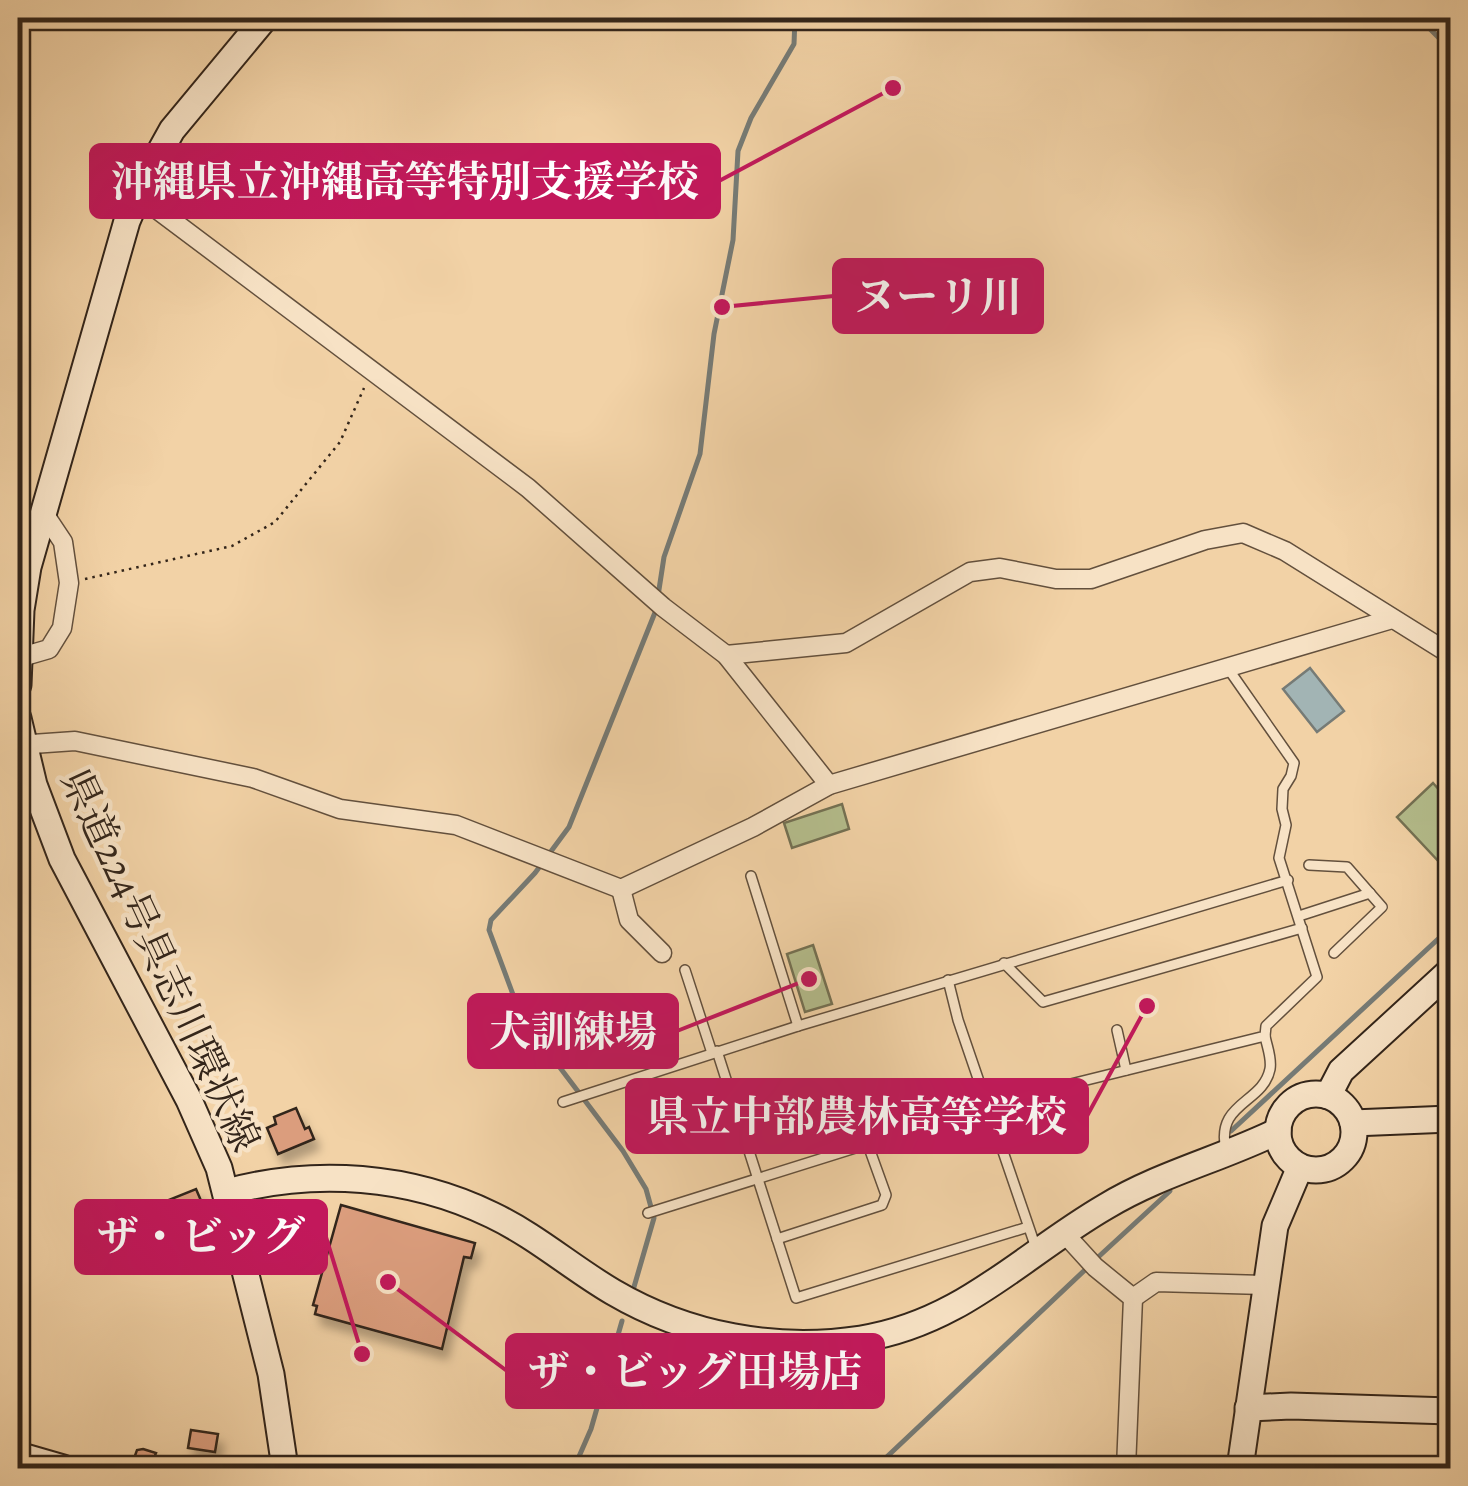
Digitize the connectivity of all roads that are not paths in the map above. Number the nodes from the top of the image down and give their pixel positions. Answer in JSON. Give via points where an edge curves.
{"nodes":[{"id":1,"x":265,"y":18,"type":"edge"},
{"id":2,"x":138,"y":195,"type":"junction"},
{"id":3,"x":43,"y":512,"type":"junction"},
{"id":4,"x":23,"y":567,"type":"edge"},
{"id":5,"x":1392,"y":620,"type":"junction"},
{"id":6,"x":1450,"y":654,"type":"edge"},
{"id":7,"x":726,"y":655,"type":"junction"},
{"id":8,"x":18,"y":658,"type":"edge"},
{"id":9,"x":1227,"y":667,"type":"junction"},
{"id":10,"x":18,"y":685,"type":"edge"},
{"id":11,"x":18,"y":718,"type":"edge"},
{"id":12,"x":20,"y":745,"type":"edge"},
{"id":13,"x":829,"y":784,"type":"junction"},
{"id":14,"x":1309,"y":865,"type":"dead end"},
{"id":15,"x":750,"y":876,"type":"dead end"},
{"id":16,"x":1288,"y":880,"type":"junction"},
{"id":17,"x":622,"y":889,"type":"junction"},
{"id":18,"x":1370,"y":893,"type":"junction"},
{"id":19,"x":1299,"y":916,"type":"junction"},
{"id":20,"x":1302,"y":928,"type":"junction"},
{"id":21,"x":662,"y":953,"type":"dead end"},
{"id":22,"x":1334,"y":954,"type":"dead end"},
{"id":23,"x":1004,"y":964,"type":"junction"},
{"id":24,"x":684,"y":970,"type":"dead end"},
{"id":25,"x":1450,"y":971,"type":"edge"},
{"id":26,"x":948,"y":980,"type":"junction"},
{"id":27,"x":798,"y":1026,"type":"junction"},
{"id":28,"x":1117,"y":1030,"type":"dead end"},
{"id":29,"x":1266,"y":1036,"type":"junction"},
{"id":30,"x":714,"y":1052,"type":"junction"},
{"id":31,"x":1126,"y":1070,"type":"junction"},
{"id":32,"x":1328,"y":1096,"type":"junction"},
{"id":33,"x":563,"y":1102,"type":"dead end"},
{"id":34,"x":988,"y":1109,"type":"junction"},
{"id":35,"x":1450,"y":1120,"type":"edge"},
{"id":36,"x":1353,"y":1123,"type":"junction"},
{"id":37,"x":1278,"y":1131,"type":"junction"},
{"id":38,"x":868,"y":1146,"type":"junction"},
{"id":39,"x":1227,"y":1154,"type":"junction"},
{"id":40,"x":1300,"y":1167,"type":"junction"},
{"id":41,"x":758,"y":1179,"type":"junction"},
{"id":42,"x":227,"y":1192,"type":"junction"},
{"id":43,"x":648,"y":1214,"type":"dead end"},
{"id":44,"x":1028,"y":1227,"type":"junction"},
{"id":45,"x":1064,"y":1233,"type":"junction"},
{"id":46,"x":778,"y":1239,"type":"junction"},
{"id":47,"x":1037,"y":1253,"type":"junction"},
{"id":48,"x":1264,"y":1285,"type":"junction"},
{"id":49,"x":1133,"y":1298,"type":"junction"},
{"id":50,"x":1248,"y":1408,"type":"junction"},
{"id":51,"x":1450,"y":1411,"type":"edge"},
{"id":52,"x":18,"y":1454,"type":"edge"},
{"id":53,"x":63,"y":1468,"type":"edge"},
{"id":54,"x":286,"y":1468,"type":"edge"},
{"id":55,"x":1126,"y":1468,"type":"edge"},
{"id":56,"x":1240,"y":1468,"type":"edge"}],
"edges":[{"from":1,"to":2,"type":"street","via":[[172,130]]},
{"from":2,"to":3,"type":"street"},
{"from":2,"to":7,"type":"street","via":[[528,488]]},
{"from":3,"to":4,"type":"street"},
{"from":3,"to":8,"type":"street","via":[[63,542],[69,583],[62,628],[49,649]]},
{"from":4,"to":8,"type":"street"},
{"from":5,"to":6,"type":"street"},
{"from":5,"to":7,"type":"street","via":[[1284,551],[1243,533],[1091,579],[1000,568],[970,572],[846,643]]},
{"from":5,"to":9,"type":"street"},
{"from":7,"to":13,"type":"street"},
{"from":8,"to":10,"type":"street"},
{"from":9,"to":13,"type":"street"},
{"from":9,"to":16,"type":"lane","via":[[1294,763],[1283,788],[1280,858]]},
{"from":11,"to":12,"type":"street","name":"県道224号具志川環状線"},
{"from":12,"to":17,"type":"street","via":[[75,740],[253,778],[340,809],[456,825]]},
{"from":12,"to":42,"type":"street","name":"県道224号具志川環状線","via":[[62,859],[189,1100]]},
{"from":13,"to":17,"type":"street"},
{"from":14,"to":18,"type":"lane","via":[[1346,868]]},
{"from":15,"to":27,"type":"lane"},
{"from":16,"to":19,"type":"lane"},
{"from":16,"to":23,"type":"lane"},
{"from":17,"to":21,"type":"street","via":[[629,920]]},
{"from":18,"to":19,"type":"lane"},
{"from":18,"to":22,"type":"lane","via":[[1382,906]]},
{"from":19,"to":20,"type":"lane"},
{"from":20,"to":23,"type":"lane","via":[[1043,1002]]},
{"from":20,"to":29,"type":"lane","via":[[1317,977],[1266,1026]]},
{"from":23,"to":26,"type":"lane"},
{"from":24,"to":30,"type":"lane"},
{"from":25,"to":32,"type":"street","via":[[1342,1071]]},
{"from":26,"to":27,"type":"lane"},
{"from":26,"to":34,"type":"lane"},
{"from":27,"to":30,"type":"lane"},
{"from":28,"to":31,"type":"lane"},
{"from":29,"to":31,"type":"lane"},
{"from":29,"to":39,"type":"lane","via":[[1271,1064],[1226,1121]]},
{"from":30,"to":33,"type":"lane"},
{"from":30,"to":41,"type":"lane"},
{"from":31,"to":34,"type":"lane"},
{"from":32,"to":36,"type":"street"},
{"from":32,"to":37,"type":"street","via":[[1294,1101]]},
{"from":34,"to":38,"type":"lane"},
{"from":34,"to":44,"type":"lane"},
{"from":35,"to":36,"type":"street"},
{"from":36,"to":40,"type":"street","via":[[1345,1158],[1324,1170]]},
{"from":37,"to":39,"type":"street"},
{"from":37,"to":40,"type":"street","via":[[1283,1152]]},
{"from":38,"to":41,"type":"lane"},
{"from":38,"to":46,"type":"lane","via":[[886,1195],[882,1205]]},
{"from":39,"to":45,"type":"street","via":[[1144,1186]]},
{"from":40,"to":48,"type":"street","via":[[1274,1226]]},
{"from":41,"to":43,"type":"lane"},
{"from":41,"to":46,"type":"lane"},
{"from":42,"to":47,"type":"street","via":[[332,1178],[419,1188],[508,1224],[612,1292],[668,1319],[762,1342],[845,1340],[922,1323],[983,1292]]},
{"from":42,"to":54,"type":"street","name":"県道224号具志川環状線","via":[[272,1374]]},
{"from":44,"to":46,"type":"lane","via":[[796,1298]]},
{"from":44,"to":47,"type":"lane"},
{"from":45,"to":47,"type":"street"},
{"from":45,"to":49,"type":"street"},
{"from":48,"to":49,"type":"street","via":[[1156,1282]]},
{"from":48,"to":50,"type":"street"},
{"from":49,"to":55,"type":"street"},
{"from":50,"to":51,"type":"street"},
{"from":50,"to":56,"type":"street"},
{"from":52,"to":53,"type":"street"}]}
